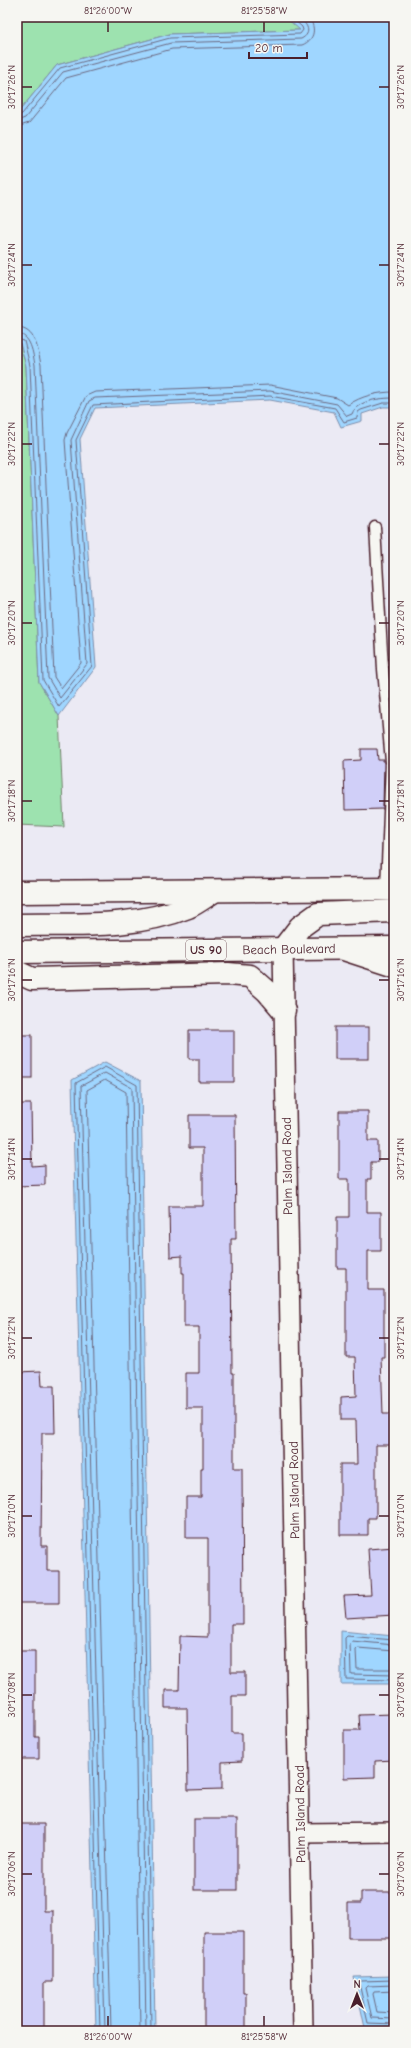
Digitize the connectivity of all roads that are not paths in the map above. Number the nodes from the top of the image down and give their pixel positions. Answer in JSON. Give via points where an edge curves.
{"nodes":[{"id":1,"x":375,"y":527,"type":"dead end"},
{"id":2,"x":390,"y":889,"type":"edge"},
{"id":3,"x":214,"y":891,"type":"junction"},
{"id":4,"x":17,"y":892,"type":"edge"},
{"id":5,"x":394,"y":910,"type":"edge"},
{"id":6,"x":17,"y":925,"type":"edge"},
{"id":7,"x":394,"y":948,"type":"edge"},
{"id":8,"x":283,"y":949,"type":"junction"},
{"id":9,"x":336,"y":949,"type":"junction"},
{"id":10,"x":17,"y":952,"type":"edge"},
{"id":11,"x":394,"y":967,"type":"edge"},
{"id":12,"x":17,"y":972,"type":"edge"},
{"id":13,"x":284,"y":1011,"type":"junction"},
{"id":14,"x":394,"y":1832,"type":"edge"},
{"id":15,"x":301,"y":1833,"type":"junction"},
{"id":16,"x":304,"y":2031,"type":"edge"}],
"edges":[{"from":1,"to":2,"type":"lane","via":[[391,762]]},
{"from":2,"to":3,"type":"highway"},
{"from":3,"to":4,"type":"highway"},
{"from":3,"to":6,"type":"highway","via":[[189,907],[118,923]]},
{"from":5,"to":8,"type":"highway","via":[[318,914],[300,927]]},
{"from":7,"to":9,"type":"highway","name":"Beach Boulevard","number":"US 90"},
{"from":8,"to":9,"type":"highway","name":"Beach Boulevard","number":"US 90"},
{"from":8,"to":10,"type":"highway","name":"Beach Boulevard","number":"US 90"},
{"from":8,"to":13,"type":"street","name":"Palm Island Road"},
{"from":9,"to":11,"type":"street"},
{"from":12,"to":13,"type":"highway","via":[[32,979],[228,974],[250,976]]},
{"from":13,"to":15,"type":"street","name":"Palm Island Road"},
{"from":14,"to":15,"type":"street"},
{"from":15,"to":16,"type":"street","name":"Palm Island Road"}]}
